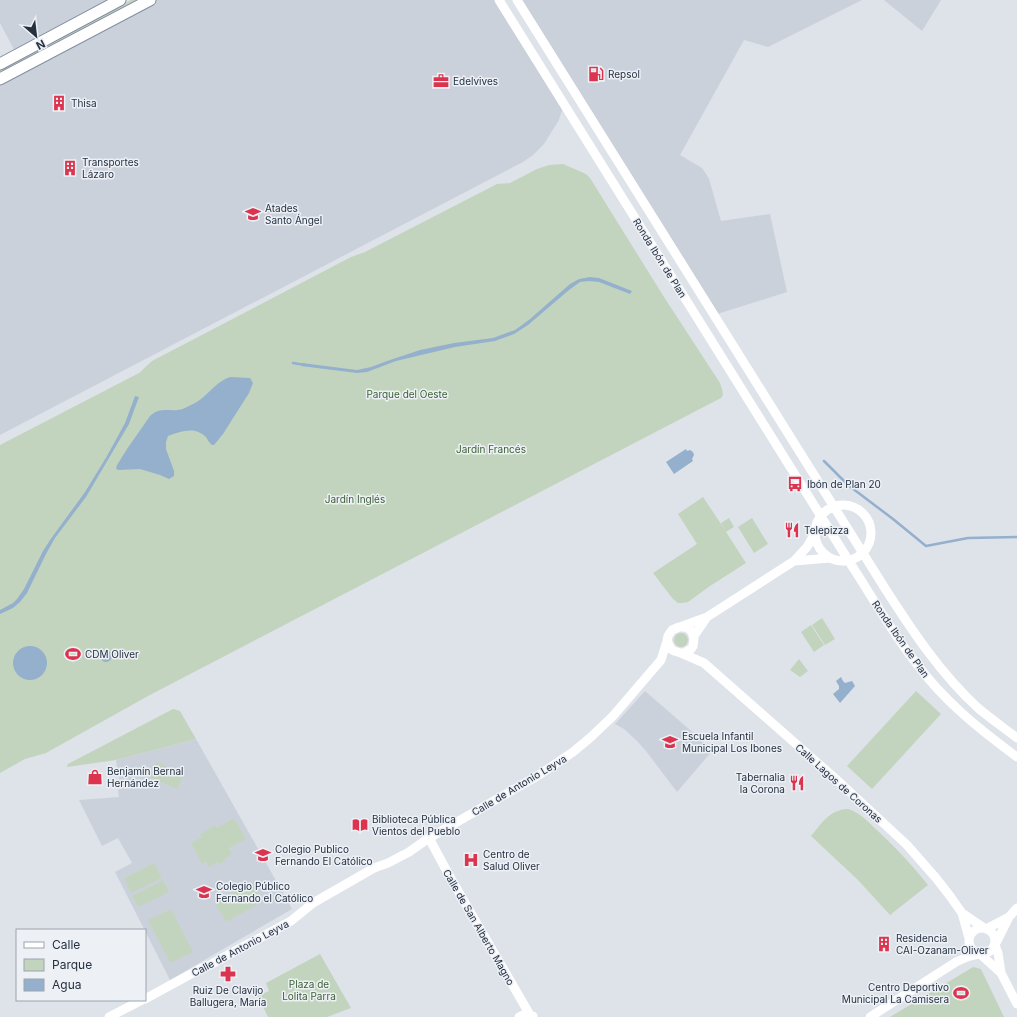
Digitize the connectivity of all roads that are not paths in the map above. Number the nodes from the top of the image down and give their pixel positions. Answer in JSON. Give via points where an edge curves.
{"nodes":[{"id":1,"x":120,"y":0,"type":"edge"},
{"id":2,"x":150,"y":0,"type":"edge"},
{"id":3,"x":499,"y":0,"type":"edge"},
{"id":4,"x":517,"y":0,"type":"edge"},
{"id":5,"x":0,"y":64,"type":"edge"},
{"id":6,"x":0,"y":79,"type":"edge"},
{"id":7,"x":834,"y":507,"type":"junction"},
{"id":8,"x":821,"y":516,"type":"junction"},
{"id":9,"x":815,"y":532,"type":"junction"},
{"id":10,"x":863,"y":553,"type":"junction"},
{"id":11,"x":830,"y":558,"type":"junction"},
{"id":12,"x":794,"y":561,"type":"junction"},
{"id":13,"x":849,"y":561,"type":"junction"},
{"id":14,"x":707,"y":617,"type":"junction"},
{"id":15,"x":680,"y":627,"type":"junction"},
{"id":16,"x":694,"y":639,"type":"junction"},
{"id":17,"x":667,"y":641,"type":"junction"},
{"id":18,"x":679,"y":653,"type":"junction"},
{"id":19,"x":661,"y":660,"type":"junction"},
{"id":20,"x":704,"y":663,"type":"junction"},
{"id":21,"x":1017,"y":738,"type":"edge"},
{"id":22,"x":1017,"y":757,"type":"edge"},
{"id":23,"x":429,"y":838,"type":"junction"},
{"id":24,"x":1017,"y":908,"type":"edge"},
{"id":25,"x":962,"y":913,"type":"junction"},
{"id":26,"x":1009,"y":917,"type":"junction"},
{"id":27,"x":985,"y":928,"type":"junction"},
{"id":28,"x":969,"y":938,"type":"junction"},
{"id":29,"x":995,"y":944,"type":"junction"},
{"id":30,"x":979,"y":954,"type":"junction"},
{"id":31,"x":1001,"y":973,"type":"junction"},
{"id":32,"x":146,"y":998,"type":"edge"},
{"id":33,"x":140,"y":1001,"type":"edge"},
{"id":34,"x":1017,"y":1004,"type":"edge"},
{"id":35,"x":532,"y":1016,"type":"edge"},
{"id":36,"x":109,"y":1017,"type":"edge"},
{"id":37,"x":519,"y":1017,"type":"edge"},
{"id":38,"x":870,"y":1017,"type":"edge"}],
"edges":[{"from":1,"to":5,"type":"highway"},
{"from":2,"to":6,"type":"highway"},
{"from":3,"to":8,"type":"street","name":"Ronda Ibón de Plan"},
{"from":4,"to":7,"type":"street","name":"Ronda Ibón de Plan"},
{"from":7,"to":8,"type":"street"},
{"from":7,"to":10,"type":"street","name":"Ronda Ibón de Plan"},
{"from":7,"to":10,"type":"street","via":[[851,507],[859,510],[867,519],[870,539]]},
{"from":8,"to":9,"type":"street"},
{"from":8,"to":13,"type":"street","name":"Ronda Ibón de Plan"},
{"from":9,"to":11,"type":"street","via":[[818,547]]},
{"from":9,"to":12,"type":"street","via":[[807,548]]},
{"from":10,"to":13,"type":"street"},
{"from":10,"to":21,"type":"street","name":"Ronda Ibón de Plan","via":[[929,654],[978,708]]},
{"from":11,"to":12,"type":"street"},
{"from":11,"to":13,"type":"street","via":[[836,561]]},
{"from":12,"to":14,"type":"street"},
{"from":13,"to":22,"type":"street","name":"Ronda Ibón de Plan","via":[[916,664],[972,723]]},
{"from":14,"to":15,"type":"street"},
{"from":14,"to":16,"type":"street"},
{"from":15,"to":16,"type":"street","via":[[689,629]]},
{"from":15,"to":17,"type":"street","via":[[669,633]]},
{"from":16,"to":18,"type":"street","via":[[691,649]]},
{"from":16,"to":20,"type":"street","name":"Calle Lagos de Coronas"},
{"from":17,"to":18,"type":"street","via":[[670,649]]},
{"from":17,"to":19,"type":"street","name":"Calle de Antonio Leyva"},
{"from":18,"to":19,"type":"street","name":"Calle de Antonio Leyva"},
{"from":18,"to":20,"type":"street","name":"Calle Lagos de Coronas"},
{"from":19,"to":23,"type":"street","name":"Calle de Antonio Leyva","via":[[613,716],[573,752]]},
{"from":20,"to":25,"type":"street","name":"Calle Lagos de Coronas","via":[[907,845]]},
{"from":23,"to":32,"type":"street","name":"Calle de Antonio Leyva","via":[[403,856],[374,868],[313,903],[291,921]]},
{"from":23,"to":35,"type":"street","name":"Calle de San Alberto Magno"},
{"from":24,"to":26,"type":"street"},
{"from":25,"to":27,"type":"street","name":"Calle Lagos de Coronas"},
{"from":25,"to":28,"type":"street","name":"Calle Lagos de Coronas"},
{"from":26,"to":27,"type":"street"},
{"from":26,"to":29,"type":"street"},
{"from":27,"to":28,"type":"street","via":[[974,931]]},
{"from":27,"to":29,"type":"street","via":[[994,936]]},
{"from":28,"to":30,"type":"street","via":[[970,947]]},
{"from":29,"to":30,"type":"street","via":[[988,953]]},
{"from":29,"to":31,"type":"street"},
{"from":30,"to":31,"type":"street"},
{"from":30,"to":38,"type":"street","via":[[956,962]]},
{"from":31,"to":34,"type":"street"},
{"from":33,"to":36,"type":"street","name":"Calle de Antonio Leyva"},
{"from":35,"to":37,"type":"street","via":[[525,1014]]}]}
